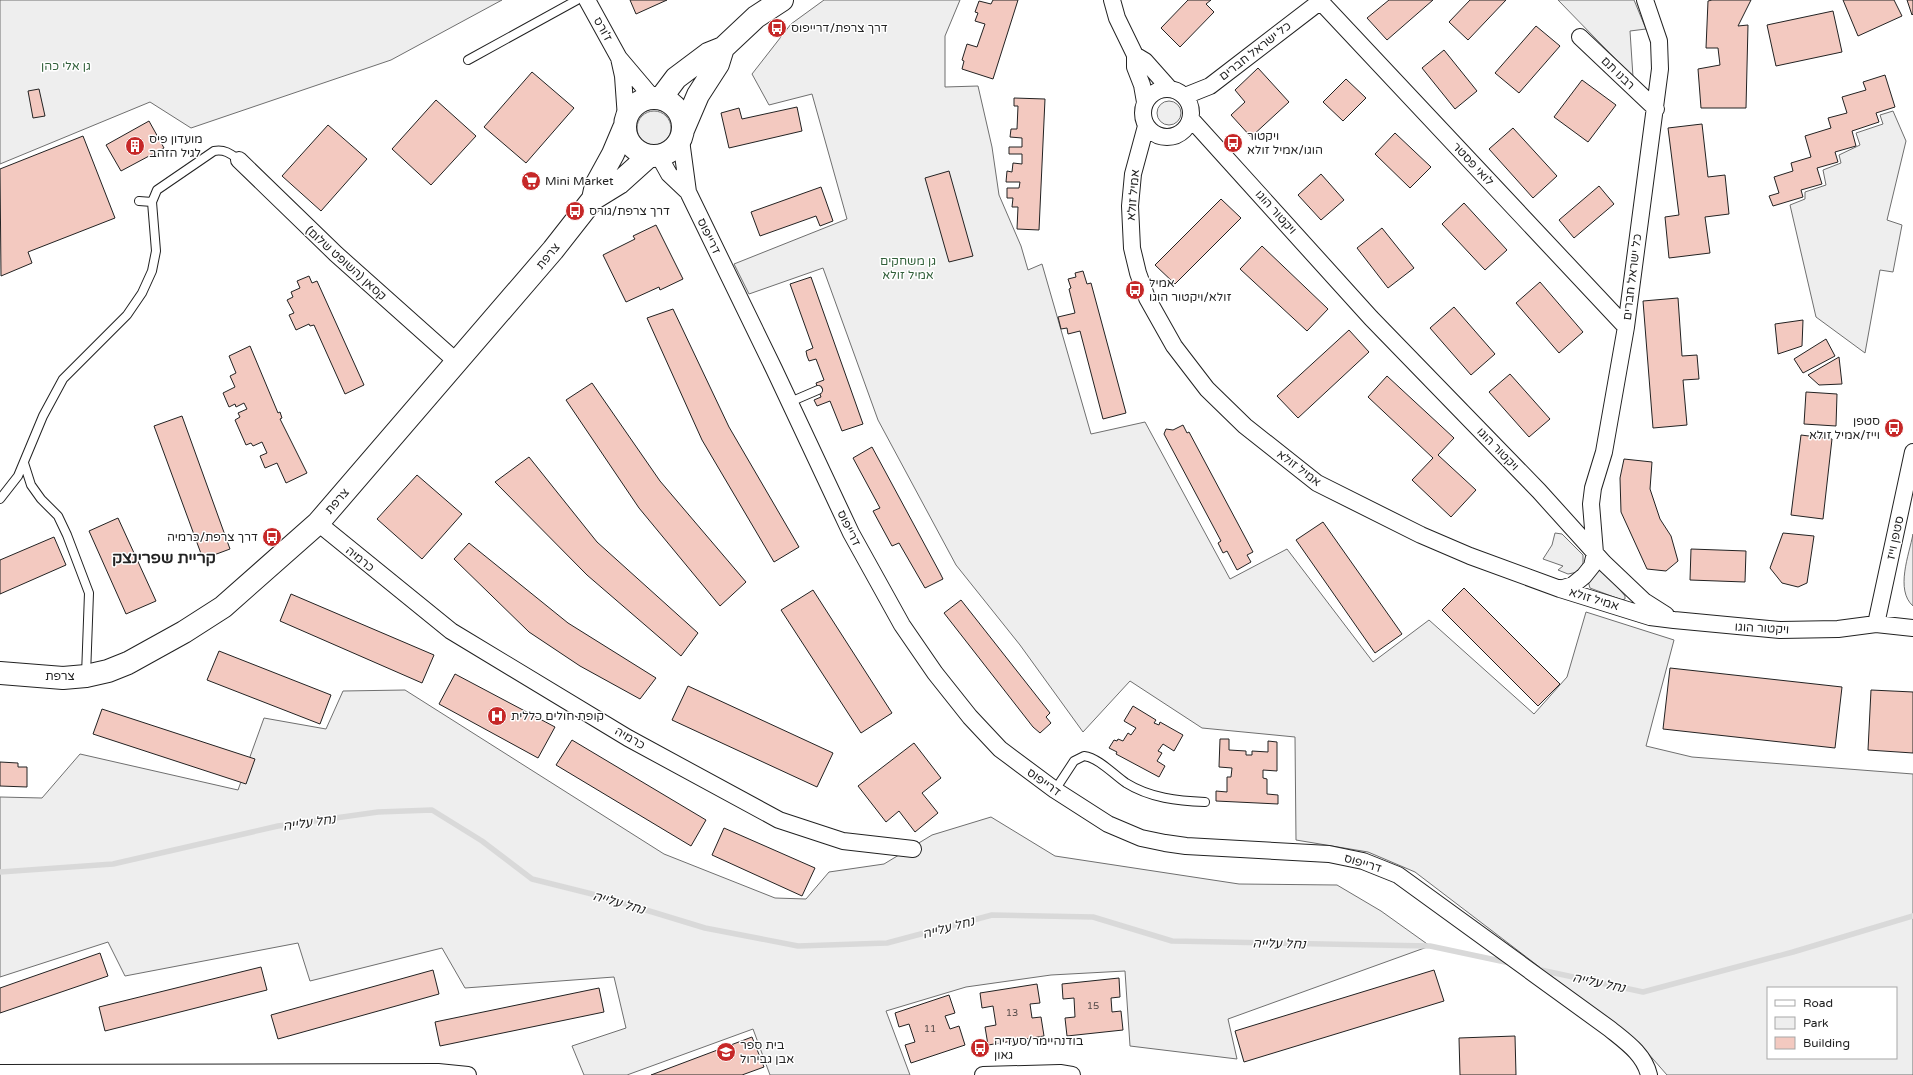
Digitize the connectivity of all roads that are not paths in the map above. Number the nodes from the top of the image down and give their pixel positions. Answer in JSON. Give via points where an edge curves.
{"nodes":[{"id":1,"x":577,"y":0,"type":"edge"},
{"id":2,"x":587,"y":0,"type":"edge"},
{"id":3,"x":782,"y":0,"type":"edge"},
{"id":4,"x":1112,"y":0,"type":"edge"},
{"id":5,"x":1321,"y":0,"type":"edge"},
{"id":6,"x":1645,"y":0,"type":"edge"},
{"id":7,"x":1580,"y":37,"type":"dead end"},
{"id":8,"x":723,"y":48,"type":"junction"},
{"id":9,"x":1135,"y":55,"type":"junction"},
{"id":10,"x":619,"y":58,"type":"junction"},
{"id":11,"x":468,"y":60,"type":"dead end"},
{"id":12,"x":1169,"y":88,"type":"junction"},
{"id":13,"x":1185,"y":96,"type":"junction"},
{"id":14,"x":656,"y":98,"type":"junction"},
{"id":15,"x":1145,"y":102,"type":"junction"},
{"id":16,"x":1656,"y":109,"type":"junction"},
{"id":17,"x":1191,"y":118,"type":"junction"},
{"id":18,"x":625,"y":123,"type":"junction"},
{"id":19,"x":1146,"y":126,"type":"junction"},
{"id":20,"x":682,"y":135,"type":"junction"},
{"id":21,"x":654,"y":156,"type":"junction"},
{"id":22,"x":239,"y":160,"type":"joint"},
{"id":23,"x":688,"y":192,"type":"junction"},
{"id":24,"x":593,"y":199,"type":"junction"},
{"id":25,"x":139,"y":201,"type":"dead end"},
{"id":26,"x":152,"y":202,"type":"junction"},
{"id":27,"x":1626,"y":327,"type":"junction"},
{"id":28,"x":457,"y":362,"type":"junction"},
{"id":29,"x":818,"y":390,"type":"dead end"},
{"id":30,"x":790,"y":402,"type":"junction"},
{"id":31,"x":1913,"y":452,"type":"edge"},
{"id":32,"x":24,"y":463,"type":"junction"},
{"id":33,"x":0,"y":498,"type":"edge"},
{"id":34,"x":318,"y":523,"type":"junction"},
{"id":35,"x":1596,"y":553,"type":"junction"},
{"id":36,"x":1560,"y":589,"type":"junction"},
{"id":37,"x":1674,"y":620,"type":"junction"},
{"id":38,"x":1876,"y":624,"type":"junction"},
{"id":39,"x":1913,"y":628,"type":"edge"},
{"id":40,"x":0,"y":673,"type":"edge"},
{"id":41,"x":86,"y":676,"type":"junction"},
{"id":42,"x":1054,"y":790,"type":"junction"},
{"id":43,"x":1205,"y":802,"type":"dead end"},
{"id":44,"x":913,"y":848,"type":"dead end"},
{"id":45,"x":0,"y":1073,"type":"edge"},
{"id":46,"x":468,"y":1075,"type":"edge"},
{"id":47,"x":983,"y":1075,"type":"edge"},
{"id":48,"x":1072,"y":1075,"type":"edge"},
{"id":49,"x":1649,"y":1075,"type":"edge"}],
"edges":[{"from":1,"to":11,"type":"lane"},
{"from":2,"to":10,"type":"street","name":"ז'ורס"},
{"from":3,"to":8,"type":"street","via":[[756,17]]},
{"from":4,"to":9,"type":"street","via":[[1117,18]]},
{"from":5,"to":13,"type":"street","name":"כל ישראל חברים","via":[[1210,86]]},
{"from":5,"to":27,"type":"street","name":"לואי פסטר"},
{"from":6,"to":16,"type":"street","name":"כל ישראל חברים","via":[[1659,41],[1660,70]]},
{"from":7,"to":16,"type":"street","name":"רבנו תם"},
{"from":8,"to":14,"type":"street","via":[[708,54],[676,78]]},
{"from":8,"to":20,"type":"street","via":[[718,64],[698,95]]},
{"from":9,"to":12,"type":"street","via":[[1145,61]]},
{"from":9,"to":15,"type":"street","via":[[1135,67]]},
{"from":10,"to":14,"type":"street","name":"ז'ורס"},
{"from":10,"to":18,"type":"street","name":"ז'ורס","via":[[623,76]]},
{"from":12,"to":13,"type":"street"},
{"from":12,"to":15,"type":"street","via":[[1155,92]]},
{"from":13,"to":17,"type":"street","via":[[1190,103]]},
{"from":14,"to":18,"type":"street","via":[[638,102],[630,110]]},
{"from":14,"to":20,"type":"street","via":[[674,105],[679,112],[683,121]]},
{"from":15,"to":19,"type":"street","via":[[1143,114]]},
{"from":16,"to":27,"type":"street","name":"כל ישראל חברים"},
{"from":17,"to":19,"type":"street","via":[[1181,133],[1172,137],[1161,136]]},
{"from":17,"to":35,"type":"street","name":"ויקטור הוגו","via":[[1371,318]]},
{"from":18,"to":21,"type":"street","via":[[626,138],[632,147],[640,153]]},
{"from":18,"to":24,"type":"street","name":"צרפת","via":[[613,154],[596,185]]},
{"from":19,"to":36,"type":"street","name":"אמיל זולא","via":[[1133,174],[1130,206],[1132,248],[1136,267],[1147,298],[1160,323],[1207,389],[1244,426],[1317,483],[1421,535]]},
{"from":20,"to":21,"type":"street","via":[[676,147],[668,153]]},
{"from":20,"to":23,"type":"street","name":"דרייפוס"},
{"from":21,"to":23,"type":"street","name":"דרייפוס"},
{"from":21,"to":24,"type":"street","name":"צרפת","via":[[618,184]]},
{"from":22,"to":26,"type":"lane","via":[[226,152],[214,151],[163,185],[157,190]]},
{"from":22,"to":28,"type":"street","name":"קסאן (השופט שלום)","via":[[336,254]]},
{"from":23,"to":30,"type":"street","name":"דרייפוס"},
{"from":24,"to":28,"type":"street","name":"צרפת"},
{"from":25,"to":26,"type":"lane"},
{"from":26,"to":32,"type":"lane","via":[[156,252],[152,271],[142,293],[127,315],[63,379],[42,416]]},
{"from":27,"to":35,"type":"street","name":"כל ישראל חברים","via":[[1604,452],[1593,488]]},
{"from":28,"to":34,"type":"street","name":"צרפת"},
{"from":29,"to":30,"type":"lane"},
{"from":30,"to":42,"type":"street","name":"דרייפוס","via":[[856,543],[902,625],[935,673],[1000,749]]},
{"from":31,"to":38,"type":"street","name":"סטפן וייז"},
{"from":32,"to":33,"type":"lane","via":[[18,476]]},
{"from":32,"to":41,"type":"lane","via":[[41,499],[58,516],[89,593]]},
{"from":34,"to":41,"type":"street","name":"צרפת","via":[[223,607],[128,663]]},
{"from":34,"to":44,"type":"street","name":"כרמיה","via":[[451,631],[635,741],[779,820],[843,841]]},
{"from":35,"to":36,"type":"street","via":[[1592,566],[1584,576],[1573,585]]},
{"from":35,"to":37,"type":"street","name":"ויקטור הוגו","via":[[1644,601]]},
{"from":36,"to":37,"type":"street","name":"אמיל זולא","via":[[1650,616]]},
{"from":37,"to":38,"type":"street","name":"ויקטור הוגו","via":[[1780,630],[1838,630]]},
{"from":38,"to":39,"type":"street","name":"ויקטור הוגו"},
{"from":40,"to":41,"type":"street","name":"צרפת","via":[[63,678]]},
{"from":42,"to":43,"type":"lane","via":[[1074,761],[1084,756],[1095,760],[1128,784],[1143,791],[1171,799]]},
{"from":42,"to":49,"type":"street","name":"דרייפוס","via":[[1108,824],[1141,838],[1186,846],[1329,854],[1363,861],[1398,875],[1631,1046]]},
{"from":45,"to":46,"type":"street","via":[[438,1072]]},
{"from":47,"to":48,"type":"street"}]}
